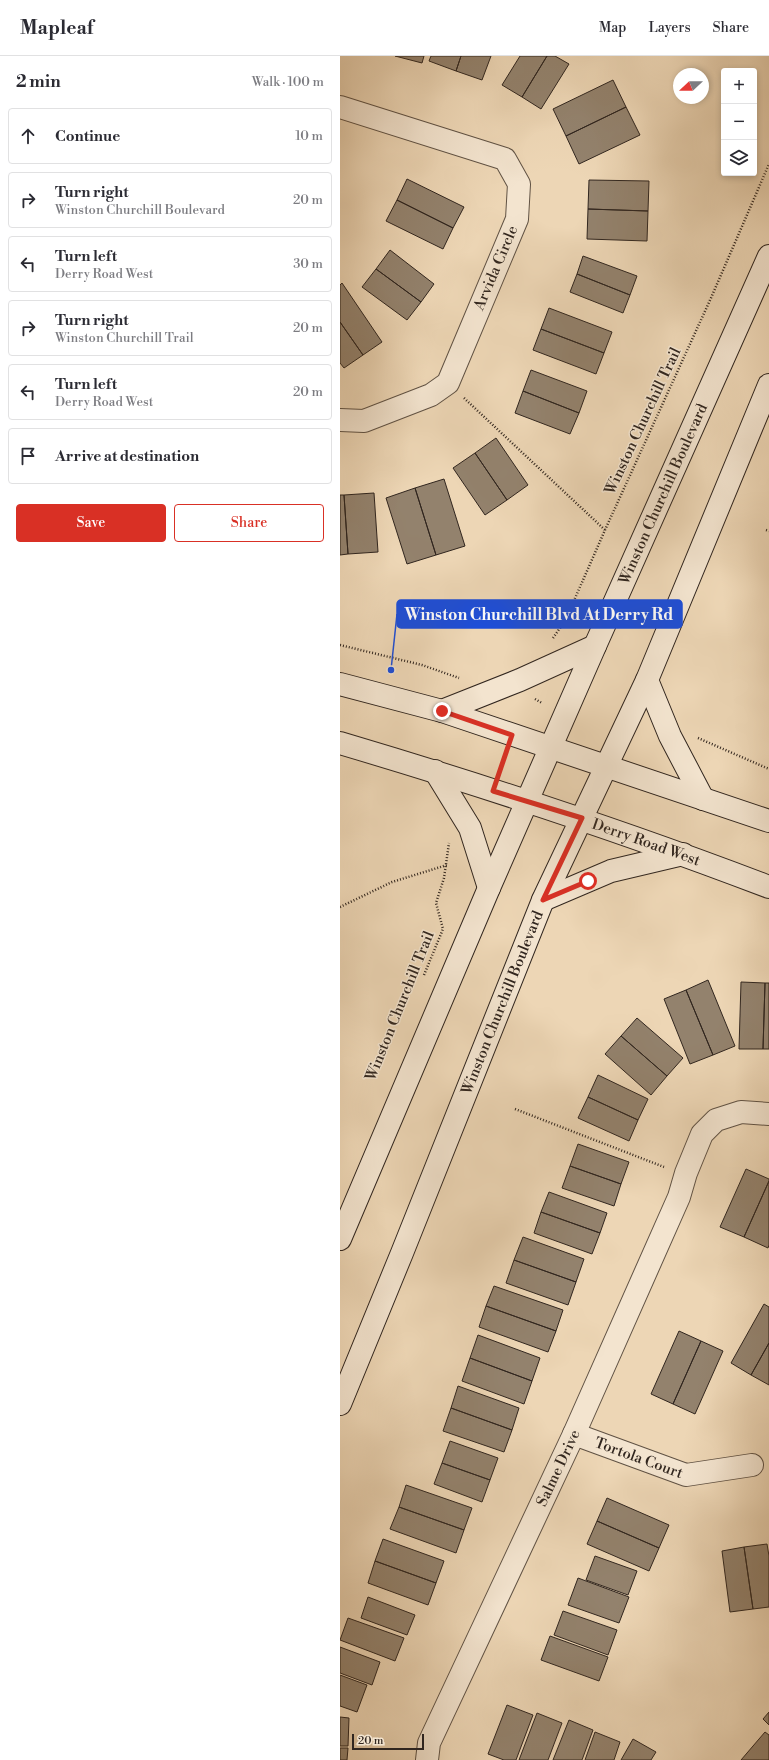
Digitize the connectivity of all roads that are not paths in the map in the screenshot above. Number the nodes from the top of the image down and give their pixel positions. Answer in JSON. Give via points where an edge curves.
{"nodes":[{"id":1,"x":340,"y":107,"type":"edge"},
{"id":2,"x":769,"y":256,"type":"edge"},
{"id":3,"x":769,"y":385,"type":"edge"},
{"id":4,"x":340,"y":420,"type":"edge"},
{"id":5,"x":595,"y":646,"type":"junction"},
{"id":6,"x":647,"y":680,"type":"junction"},
{"id":7,"x":340,"y":684,"type":"edge"},
{"id":8,"x":442,"y":711,"type":"junction"},
{"id":9,"x":340,"y":743,"type":"edge"},
{"id":10,"x":550,"y":748,"type":"junction"},
{"id":11,"x":606,"y":766,"type":"junction"},
{"id":12,"x":435,"y":771,"type":"junction"},
{"id":13,"x":703,"y":799,"type":"junction"},
{"id":14,"x":527,"y":802,"type":"junction"},
{"id":15,"x":582,"y":818,"type":"junction"},
{"id":16,"x":769,"y":821,"type":"edge"},
{"id":17,"x":683,"y":854,"type":"junction"},
{"id":18,"x":769,"y":887,"type":"edge"},
{"id":19,"x":489,"y":888,"type":"junction"},
{"id":20,"x":543,"y":900,"type":"junction"},
{"id":21,"x":769,"y":1114,"type":"edge"},
{"id":22,"x":340,"y":1240,"type":"edge"},
{"id":23,"x":340,"y":1404,"type":"edge"},
{"id":24,"x":574,"y":1434,"type":"junction"},
{"id":25,"x":752,"y":1465,"type":"dead end"},
{"id":26,"x":426,"y":1760,"type":"edge"}],
"edges":[{"from":1,"to":4,"type":"main road","name":"Arvida Circle","via":[[505,159],[519,184],[517,219],[448,383],[431,395],[364,421]]},
{"from":2,"to":5,"type":"main road","name":"Winston Churchill Boulevard"},
{"from":3,"to":6,"type":"main road","name":"Winston Churchill Boulevard"},
{"from":5,"to":8,"type":"main road"},
{"from":5,"to":10,"type":"main road","name":"Winston Churchill Boulevard"},
{"from":6,"to":11,"type":"main road","name":"Winston Churchill Boulevard"},
{"from":6,"to":13,"type":"main road","via":[[670,736]]},
{"from":7,"to":8,"type":"main road"},
{"from":8,"to":10,"type":"main road"},
{"from":9,"to":12,"type":"main road","name":"Derry Road West"},
{"from":10,"to":11,"type":"main road"},
{"from":10,"to":14,"type":"main road","name":"Winston Churchill Boulevard"},
{"from":11,"to":13,"type":"main road"},
{"from":11,"to":15,"type":"main road","name":"Winston Churchill Boulevard"},
{"from":12,"to":14,"type":"main road","name":"Derry Road West"},
{"from":12,"to":19,"type":"main road","via":[[470,828]]},
{"from":13,"to":16,"type":"main road"},
{"from":14,"to":15,"type":"main road","name":"Derry Road West"},
{"from":14,"to":19,"type":"main road","name":"Winston Churchill Boulevard"},
{"from":15,"to":17,"type":"main road","name":"Derry Road West"},
{"from":15,"to":20,"type":"main road","name":"Winston Churchill Boulevard"},
{"from":17,"to":18,"type":"main road","name":"Derry Road West"},
{"from":17,"to":20,"type":"main road","via":[[612,871]]},
{"from":19,"to":22,"type":"main road","name":"Winston Churchill Boulevard"},
{"from":20,"to":23,"type":"main road","name":"Winston Churchill Boulevard"},
{"from":21,"to":24,"type":"main road","name":"Salme Drive","via":[[741,1112],[716,1120],[702,1134],[679,1196]]},
{"from":24,"to":25,"type":"main road","name":"Tortola Court","via":[[686,1475]]},
{"from":24,"to":26,"type":"main road","name":"Salme Drive","via":[[429,1743]]}]}
